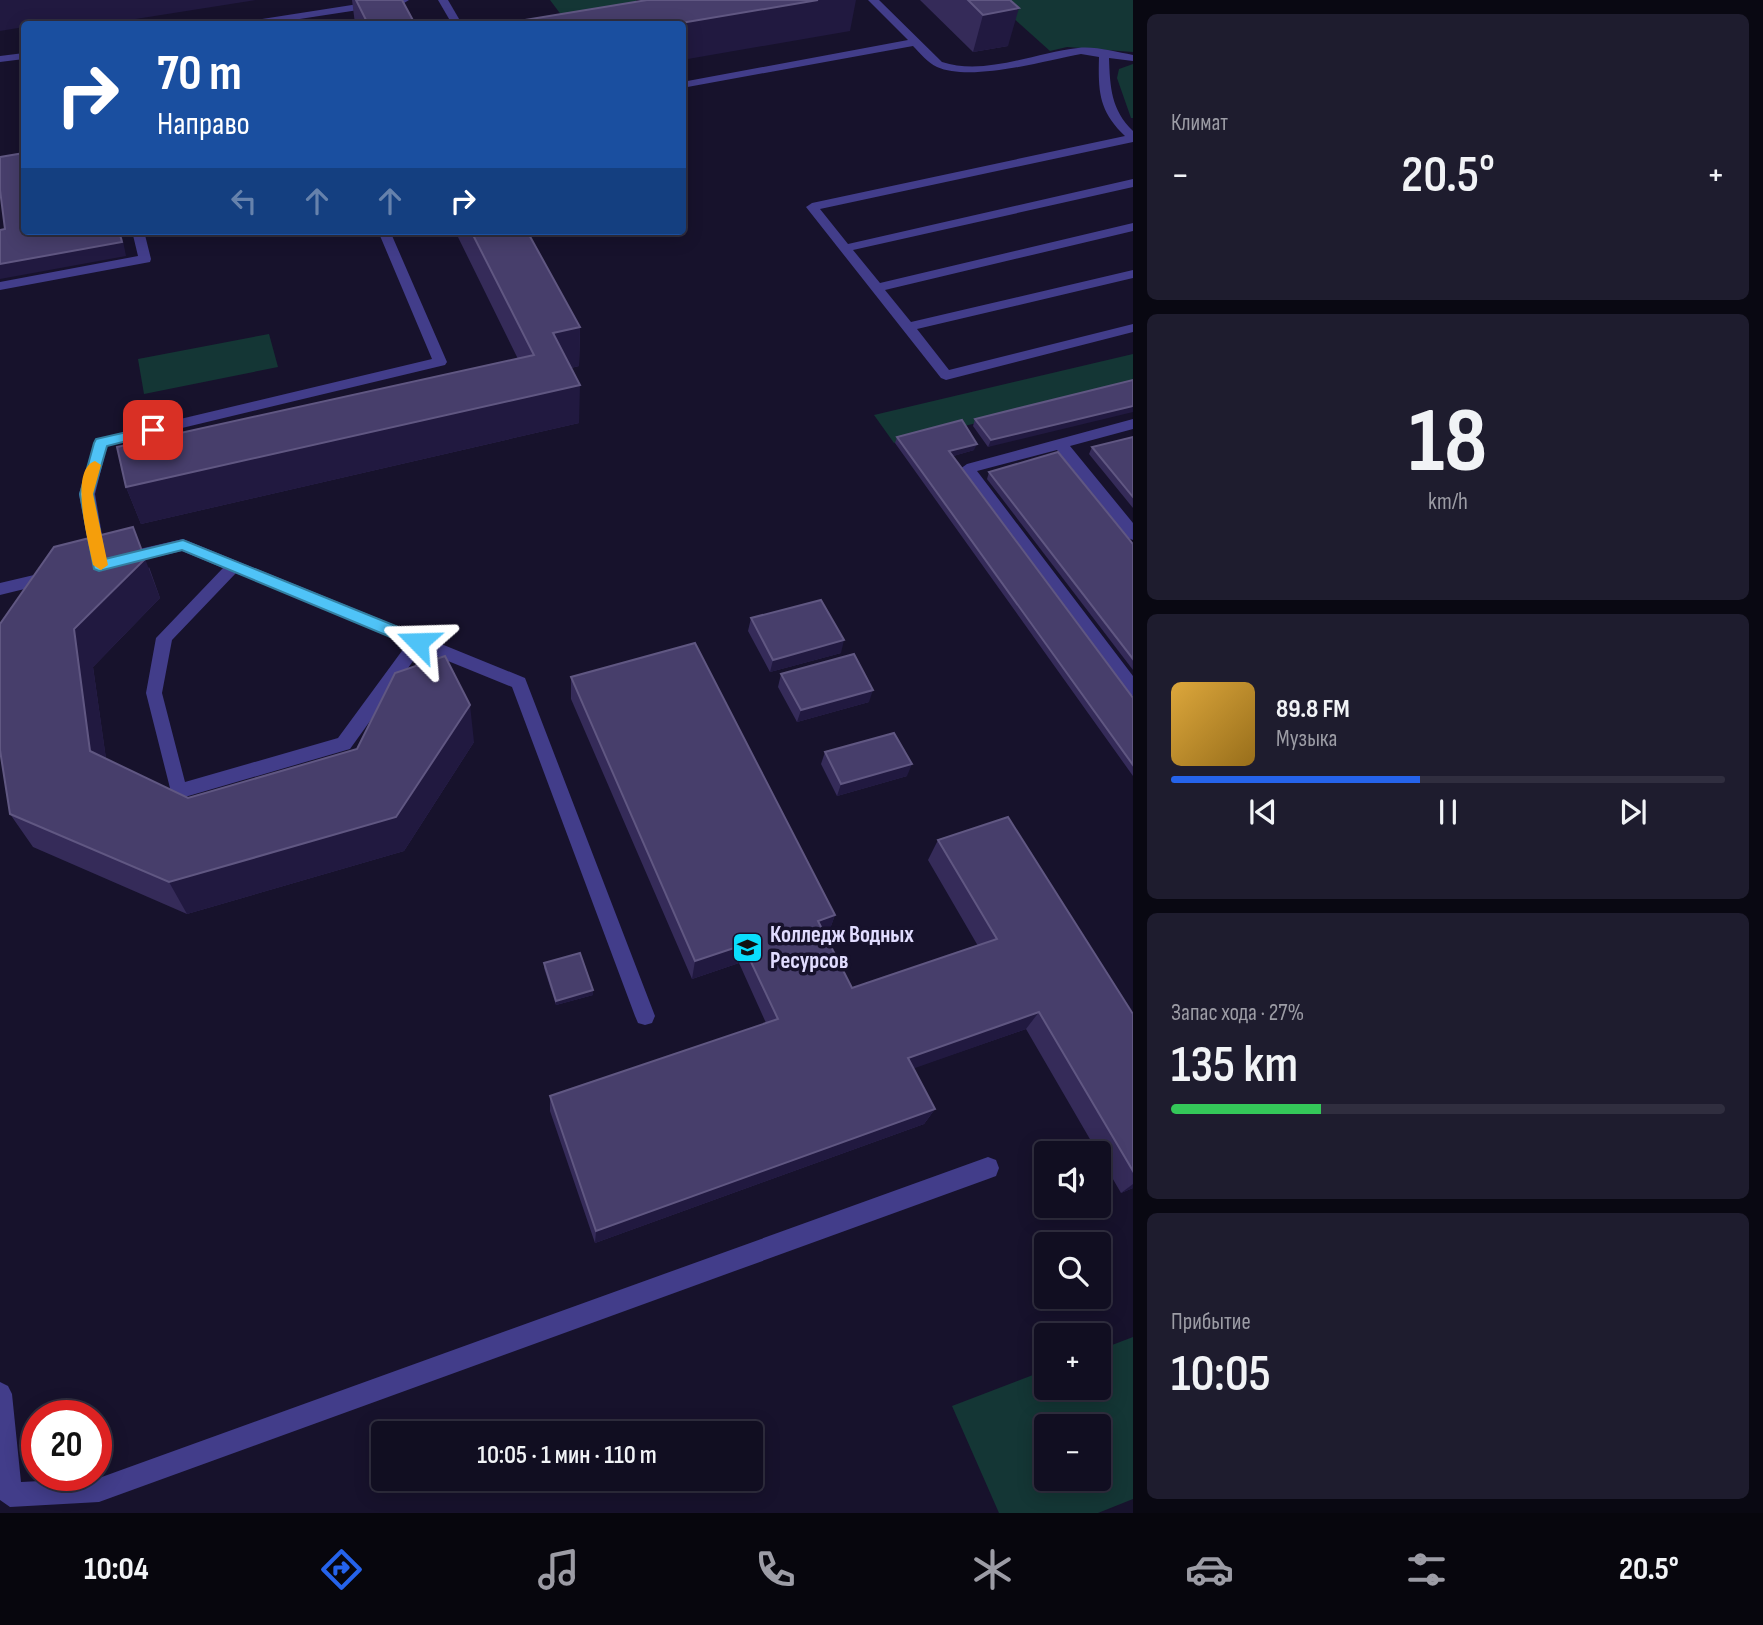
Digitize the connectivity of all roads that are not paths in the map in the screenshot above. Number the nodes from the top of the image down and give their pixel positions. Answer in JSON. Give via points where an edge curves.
{"nodes":[{"id":1,"x":404,"y":0,"type":"edge"},
{"id":2,"x":443,"y":0,"type":"edge"},
{"id":3,"x":873,"y":0,"type":"edge"},
{"id":4,"x":291,"y":21,"type":"edge"},
{"id":5,"x":455,"y":21,"type":"edge"},
{"id":6,"x":915,"y":42,"type":"junction"},
{"id":7,"x":1104,"y":54,"type":"junction"},
{"id":8,"x":21,"y":56,"type":"edge"},
{"id":9,"x":1133,"y":58,"type":"edge"},
{"id":10,"x":0,"y":59,"type":"edge"},
{"id":11,"x":686,"y":84,"type":"edge"},
{"id":12,"x":1133,"y":138,"type":"edge"},
{"id":13,"x":1133,"y":183,"type":"edge"},
{"id":14,"x":1133,"y":227,"type":"edge"},
{"id":15,"x":139,"y":235,"type":"edge"},
{"id":16,"x":386,"y":235,"type":"edge"},
{"id":17,"x":845,"y":248,"type":"junction"},
{"id":18,"x":1133,"y":274,"type":"edge"},
{"id":19,"x":0,"y":286,"type":"edge"},
{"id":20,"x":877,"y":288,"type":"junction"},
{"id":21,"x":908,"y":327,"type":"junction"},
{"id":22,"x":1133,"y":328,"type":"edge"},
{"id":23,"x":1133,"y":424,"type":"edge"},
{"id":24,"x":1060,"y":444,"type":"junction"},
{"id":25,"x":1133,"y":534,"type":"edge"},
{"id":26,"x":234,"y":566,"type":"junction"},
{"id":27,"x":62,"y":574,"type":"edge"},
{"id":28,"x":0,"y":589,"type":"edge"},
{"id":29,"x":418,"y":642,"type":"junction"},
{"id":30,"x":1133,"y":689,"type":"edge"},
{"id":31,"x":645,"y":1016,"type":"dead end"},
{"id":32,"x":988,"y":1168,"type":"dead end"},
{"id":33,"x":0,"y":1394,"type":"edge"}],
"edges":[{"from":1,"to":4,"type":"lane"},
{"from":2,"to":5,"type":"lane"},
{"from":3,"to":6,"type":"lane"},
{"from":6,"to":7,"type":"lane","via":[[938,64],[953,69],[975,70],[1081,51]]},
{"from":6,"to":11,"type":"lane"},
{"from":7,"to":9,"type":"lane"},
{"from":7,"to":12,"type":"lane","via":[[1104,85],[1114,119]]},
{"from":8,"to":10,"type":"lane"},
{"from":12,"to":17,"type":"lane","via":[[812,207]]},
{"from":13,"to":17,"type":"lane"},
{"from":14,"to":20,"type":"lane"},
{"from":15,"to":19,"type":"lane","via":[[145,259]]},
{"from":16,"to":26,"type":"lane","via":[[440,362],[101,443],[87,494],[93,567],[183,545]]},
{"from":17,"to":20,"type":"lane"},
{"from":18,"to":21,"type":"lane"},
{"from":20,"to":21,"type":"lane"},
{"from":21,"to":22,"type":"lane","via":[[946,375]]},
{"from":23,"to":24,"type":"lane"},
{"from":24,"to":25,"type":"lane"},
{"from":24,"to":30,"type":"lane","via":[[967,468]]},
{"from":26,"to":29,"type":"lane"},
{"from":26,"to":29,"type":"lane","via":[[164,638],[154,693],[178,791],[344,744]]},
{"from":27,"to":28,"type":"lane"},
{"from":29,"to":31,"type":"lane","via":[[519,683]]},
{"from":32,"to":33,"type":"lane","via":[[99,1490],[10,1495]]}]}
